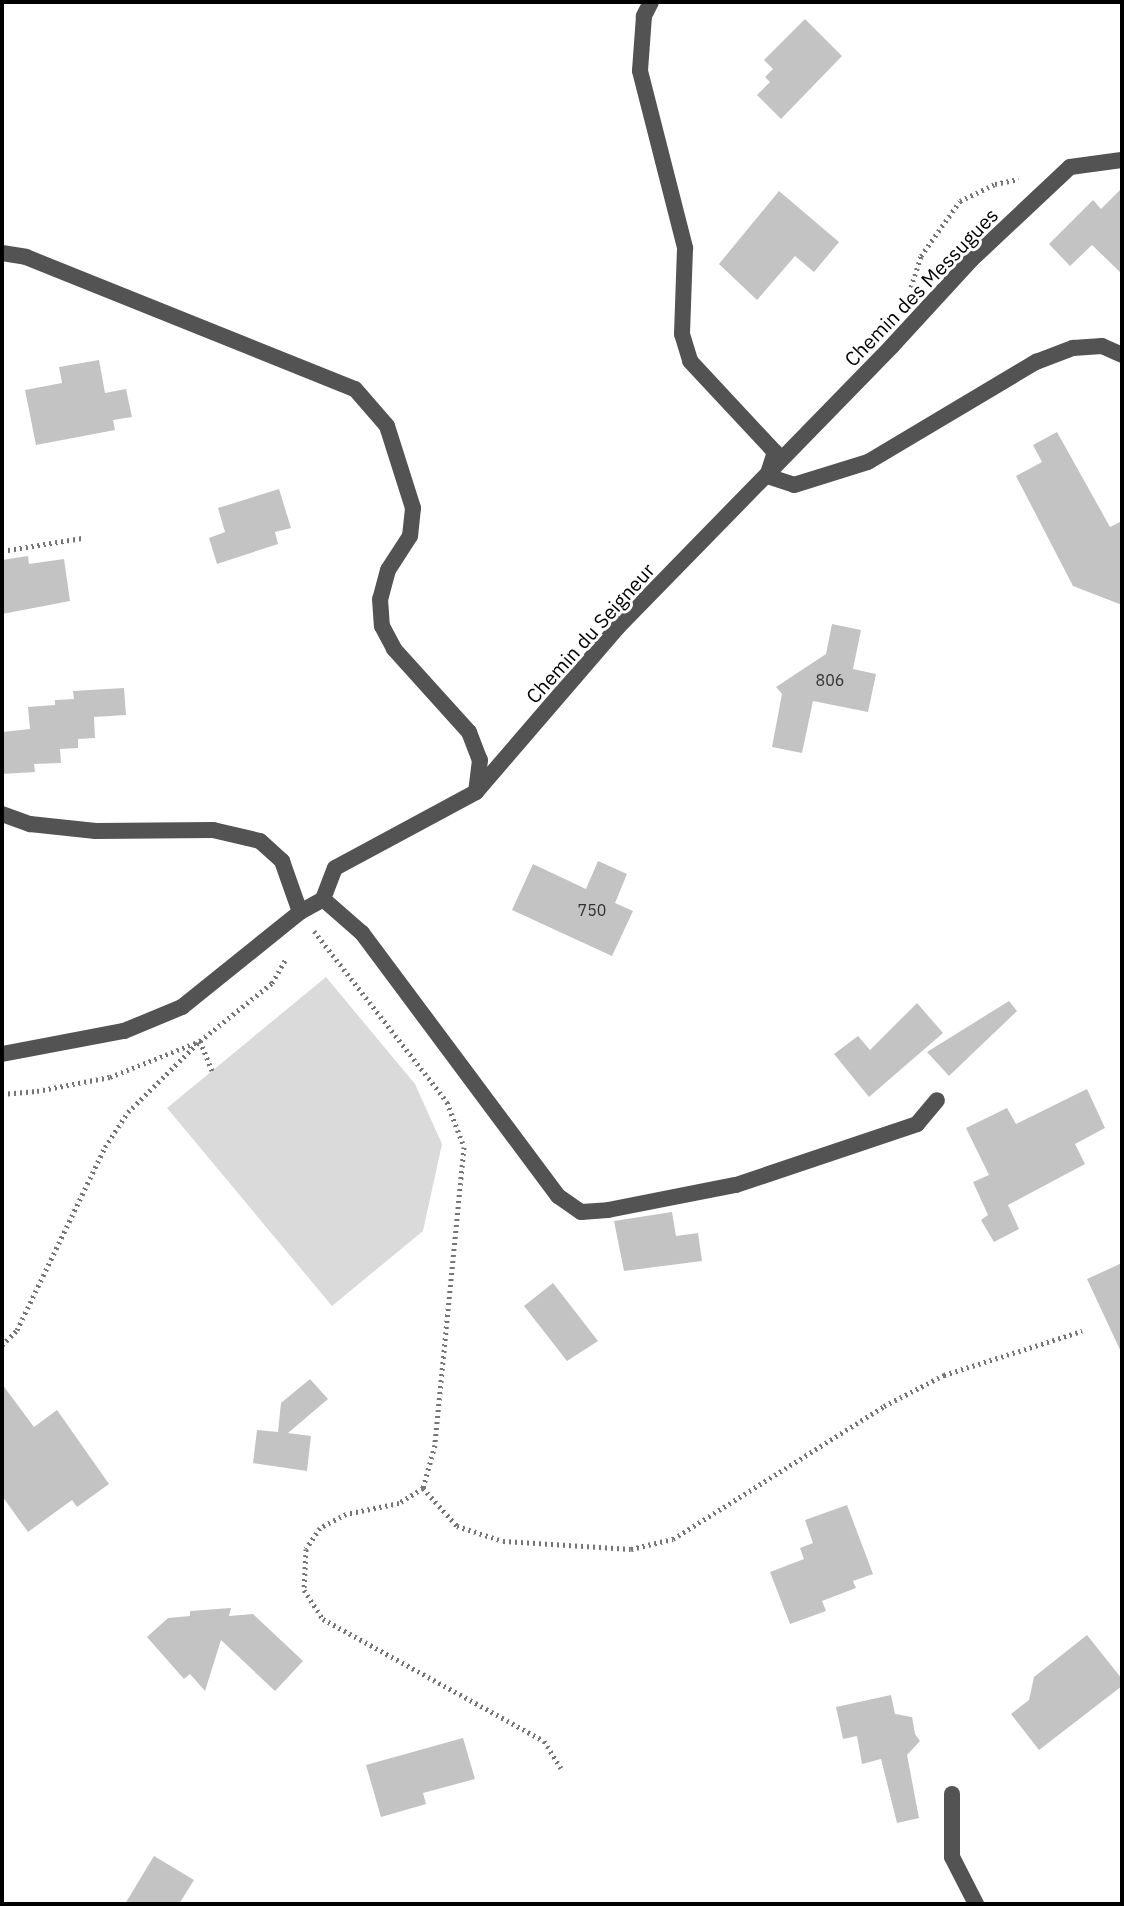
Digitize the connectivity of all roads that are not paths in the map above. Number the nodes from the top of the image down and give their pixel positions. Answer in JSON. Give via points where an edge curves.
{"nodes":[{"id":1,"x":651,"y":2,"type":"edge"},
{"id":2,"x":1122,"y":160,"type":"edge"},
{"id":3,"x":2,"y":253,"type":"edge"},
{"id":4,"x":1122,"y":355,"type":"edge"},
{"id":5,"x":767,"y":476,"type":"junction"},
{"id":6,"x":476,"y":792,"type":"junction"},
{"id":7,"x":2,"y":814,"type":"edge"},
{"id":8,"x":323,"y":899,"type":"junction"},
{"id":9,"x":300,"y":912,"type":"junction"},
{"id":10,"x":2,"y":1054,"type":"edge"},
{"id":11,"x":937,"y":1100,"type":"dead end"},
{"id":12,"x":952,"y":1794,"type":"dead end"},
{"id":13,"x":976,"y":1904,"type":"edge"}],
"edges":[{"from":1,"to":5,"type":"street","via":[[644,16],[640,71],[685,248],[682,334],[690,361],[775,452]]},
{"from":2,"to":5,"type":"street","name":"Chemin des Messugues","via":[[1070,167],[971,260]]},
{"from":3,"to":6,"type":"street","via":[[26,257],[355,389],[387,426],[413,508],[410,536],[388,570],[380,599],[382,626],[394,649],[469,732],[480,760]]},
{"from":4,"to":5,"type":"street","via":[[1102,346],[1073,348],[1036,362],[868,462],[794,485]]},
{"from":5,"to":6,"type":"street","name":"Chemin du Seigneur","via":[[618,627]]},
{"from":6,"to":8,"type":"street","name":"Chemin du Seigneur","via":[[335,868]]},
{"from":7,"to":9,"type":"street","via":[[30,824],[96,831],[213,830],[260,841],[282,861]]},
{"from":8,"to":9,"type":"street"},
{"from":8,"to":11,"type":"street","via":[[362,933],[558,1196],[581,1212],[736,1185],[917,1124]]},
{"from":9,"to":10,"type":"street","via":[[182,1007],[124,1031]]},
{"from":12,"to":13,"type":"street","via":[[952,1857]]}]}
